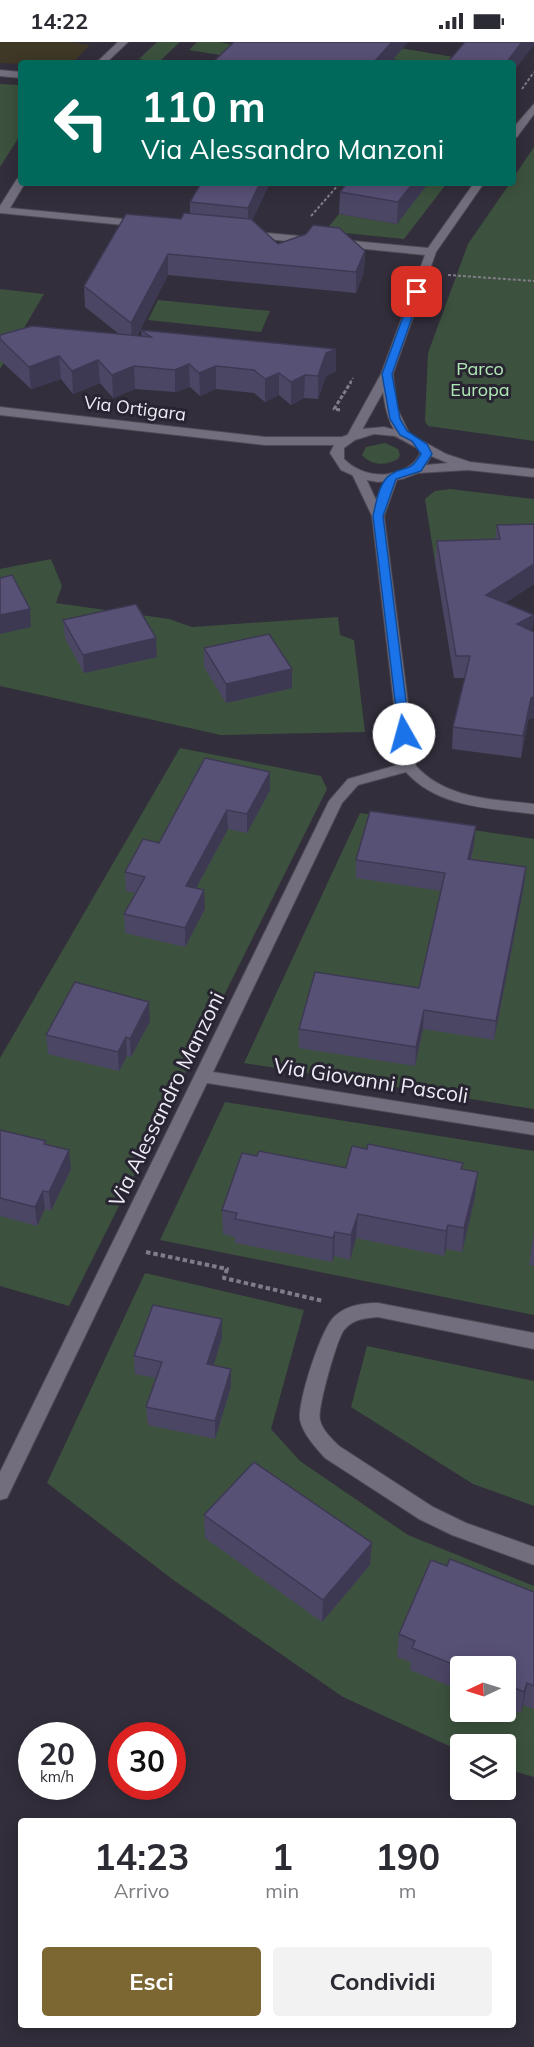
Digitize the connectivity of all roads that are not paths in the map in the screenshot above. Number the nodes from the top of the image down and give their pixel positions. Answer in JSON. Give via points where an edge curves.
{"nodes":[{"id":1,"x":123,"y":42,"type":"edge"},
{"id":2,"x":104,"y":60,"type":"edge"},
{"id":3,"x":0,"y":73,"type":"edge"},
{"id":4,"x":18,"y":75,"type":"edge"},
{"id":5,"x":534,"y":107,"type":"edge"},
{"id":6,"x":516,"y":131,"type":"edge"},
{"id":7,"x":18,"y":186,"type":"edge"},
{"id":8,"x":477,"y":186,"type":"edge"},
{"id":9,"x":2,"y":210,"type":"edge"},
{"id":10,"x":153,"y":225,"type":"edge"},
{"id":11,"x":234,"y":232,"type":"edge"},
{"id":12,"x":431,"y":252,"type":"junction"},
{"id":13,"x":387,"y":374,"type":"junction"},
{"id":14,"x":0,"y":411,"type":"edge"},
{"id":15,"x":403,"y":433,"type":"junction"},
{"id":16,"x":348,"y":438,"type":"junction"},
{"id":17,"x":265,"y":441,"type":"junction"},
{"id":18,"x":424,"y":446,"type":"junction"},
{"id":19,"x":338,"y":459,"type":"junction"},
{"id":20,"x":468,"y":465,"type":"junction"},
{"id":21,"x":417,"y":469,"type":"junction"},
{"id":22,"x":534,"y":473,"type":"edge"},
{"id":23,"x":358,"y":474,"type":"junction"},
{"id":24,"x":392,"y":477,"type":"junction"},
{"id":25,"x":378,"y":516,"type":"junction"},
{"id":26,"x":412,"y":771,"type":"junction"},
{"id":27,"x":534,"y":809,"type":"edge"},
{"id":28,"x":202,"y":1077,"type":"junction"},
{"id":29,"x":534,"y":1129,"type":"edge"},
{"id":30,"x":534,"y":1341,"type":"edge"},
{"id":31,"x":0,"y":1492,"type":"edge"},
{"id":32,"x":534,"y":1556,"type":"edge"}],
"edges":[{"from":1,"to":2,"type":"street"},
{"from":3,"to":4,"type":"street"},
{"from":5,"to":6,"type":"street"},
{"from":7,"to":9,"type":"street"},
{"from":8,"to":12,"type":"street"},
{"from":9,"to":10,"type":"street"},
{"from":11,"to":12,"type":"street"},
{"from":12,"to":13,"type":"street"},
{"from":13,"to":15,"type":"street","via":[[391,408]]},
{"from":13,"to":16,"type":"street"},
{"from":14,"to":17,"type":"street","name":"Via Ortigara"},
{"from":15,"to":16,"type":"street","via":[[369,430]]},
{"from":15,"to":18,"type":"street"},
{"from":16,"to":17,"type":"street","name":"Via Ortigara"},
{"from":16,"to":19,"type":"street","via":[[337,449]]},
{"from":17,"to":19,"type":"street","name":"Via Ortigara"},
{"from":18,"to":20,"type":"street","via":[[446,459]]},
{"from":18,"to":21,"type":"street","via":[[426,454]]},
{"from":19,"to":23,"type":"street"},
{"from":20,"to":21,"type":"street"},
{"from":20,"to":22,"type":"street"},
{"from":21,"to":24,"type":"street"},
{"from":23,"to":24,"type":"street"},
{"from":23,"to":25,"type":"street"},
{"from":24,"to":25,"type":"street"},
{"from":25,"to":26,"type":"street"},
{"from":26,"to":27,"type":"street","via":[[443,793]]},
{"from":26,"to":28,"type":"street","name":"Via Alessandro Manzoni","via":[[363,778],[342,792]]},
{"from":28,"to":29,"type":"street","name":"Via Giovanni Pascoli"},
{"from":28,"to":31,"type":"street","name":"Via Alessandro Manzoni"},
{"from":30,"to":32,"type":"street","via":[[362,1310],[341,1319],[334,1329],[310,1406],[315,1431],[332,1452],[426,1513]]}]}
